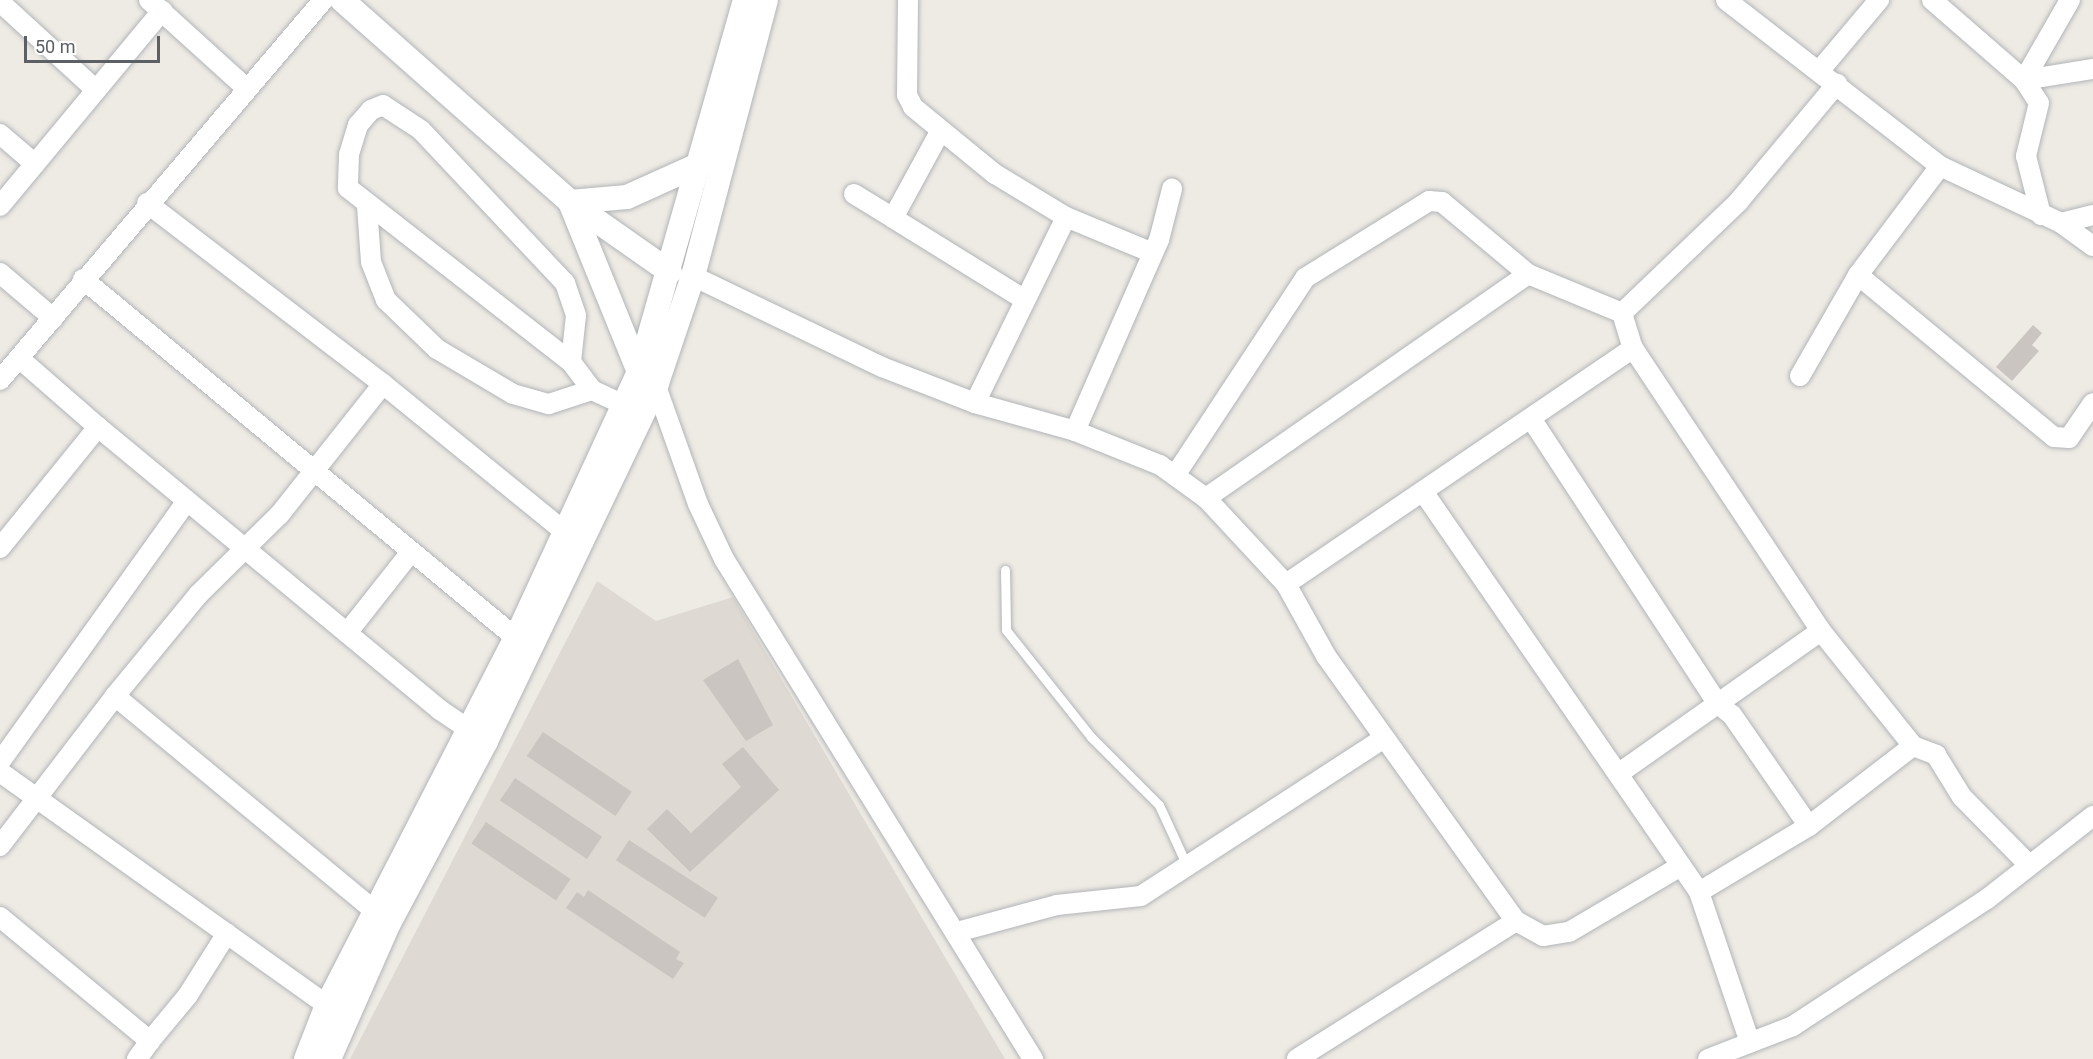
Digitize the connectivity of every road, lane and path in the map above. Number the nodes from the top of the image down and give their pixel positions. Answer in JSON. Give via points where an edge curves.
{"nodes":[{"id":1,"x":322,"y":0,"type":"edge"},
{"id":2,"x":342,"y":0,"type":"edge"},
{"id":3,"x":746,"y":0,"type":"edge"},
{"id":4,"x":766,"y":0,"type":"edge"},
{"id":5,"x":908,"y":0,"type":"edge"},
{"id":6,"x":1726,"y":0,"type":"edge"},
{"id":7,"x":1880,"y":0,"type":"edge"},
{"id":8,"x":1932,"y":0,"type":"edge"},
{"id":9,"x":2070,"y":0,"type":"edge"},
{"id":10,"x":0,"y":2,"type":"edge"},
{"id":11,"x":156,"y":6,"type":"edge"},
{"id":12,"x":2093,"y":69,"type":"edge"},
{"id":13,"x":1820,"y":70,"type":"junction"},
{"id":14,"x":2024,"y":80,"type":"junction"},
{"id":15,"x":1837,"y":84,"type":"junction"},
{"id":16,"x":247,"y":89,"type":"junction"},
{"id":17,"x":96,"y":90,"type":"junction"},
{"id":18,"x":941,"y":130,"type":"junction"},
{"id":19,"x":0,"y":134,"type":"edge"},
{"id":20,"x":35,"y":164,"type":"junction"},
{"id":21,"x":700,"y":164,"type":"junction"},
{"id":22,"x":1940,"y":166,"type":"junction"},
{"id":23,"x":1172,"y":189,"type":"dead end"},
{"id":24,"x":854,"y":194,"type":"dead end"},
{"id":25,"x":570,"y":202,"type":"junction"},
{"id":26,"x":147,"y":203,"type":"junction"},
{"id":27,"x":0,"y":206,"type":"edge"},
{"id":28,"x":367,"y":206,"type":"junction"},
{"id":29,"x":2041,"y":215,"type":"junction"},
{"id":30,"x":2093,"y":216,"type":"edge"},
{"id":31,"x":1066,"y":217,"type":"junction"},
{"id":32,"x":893,"y":218,"type":"junction"},
{"id":33,"x":2061,"y":223,"type":"junction"},
{"id":34,"x":2093,"y":246,"type":"edge"},
{"id":35,"x":1153,"y":253,"type":"junction"},
{"id":36,"x":0,"y":273,"type":"edge"},
{"id":37,"x":682,"y":274,"type":"junction"},
{"id":38,"x":1528,"y":274,"type":"junction"},
{"id":39,"x":1858,"y":275,"type":"junction"},
{"id":40,"x":83,"y":279,"type":"junction"},
{"id":41,"x":1025,"y":300,"type":"junction"},
{"id":42,"x":1622,"y":313,"type":"junction"},
{"id":43,"x":53,"y":318,"type":"junction"},
{"id":44,"x":1633,"y":348,"type":"junction"},
{"id":45,"x":19,"y":358,"type":"junction"},
{"id":46,"x":571,"y":362,"type":"junction"},
{"id":47,"x":1800,"y":376,"type":"dead end"},
{"id":48,"x":648,"y":379,"type":"junction"},
{"id":49,"x":0,"y":380,"type":"edge"},
{"id":50,"x":383,"y":384,"type":"junction"},
{"id":51,"x":592,"y":390,"type":"junction"},
{"id":52,"x":975,"y":403,"type":"junction"},
{"id":53,"x":2093,"y":403,"type":"edge"},
{"id":54,"x":624,"y":405,"type":"junction"},
{"id":55,"x":1532,"y":420,"type":"junction"},
{"id":56,"x":98,"y":427,"type":"junction"},
{"id":57,"x":1075,"y":431,"type":"junction"},
{"id":58,"x":313,"y":473,"type":"junction"},
{"id":59,"x":1176,"y":474,"type":"junction"},
{"id":60,"x":1425,"y":494,"type":"junction"},
{"id":61,"x":1206,"y":498,"type":"junction"},
{"id":62,"x":187,"y":501,"type":"junction"},
{"id":63,"x":564,"y":531,"type":"junction"},
{"id":64,"x":242,"y":547,"type":"junction"},
{"id":65,"x":0,"y":548,"type":"edge"},
{"id":66,"x":411,"y":552,"type":"junction"},
{"id":67,"x":1005,"y":570,"type":"dead end"},
{"id":68,"x":1286,"y":584,"type":"junction"},
{"id":69,"x":1821,"y":631,"type":"junction"},
{"id":70,"x":346,"y":633,"type":"junction"},
{"id":71,"x":516,"y":638,"type":"junction"},
{"id":72,"x":115,"y":696,"type":"junction"},
{"id":73,"x":1717,"y":703,"type":"junction"},
{"id":74,"x":477,"y":735,"type":"junction"},
{"id":75,"x":1383,"y":739,"type":"junction"},
{"id":76,"x":1913,"y":746,"type":"junction"},
{"id":77,"x":0,"y":762,"type":"edge"},
{"id":78,"x":0,"y":772,"type":"edge"},
{"id":79,"x":1618,"y":774,"type":"junction"},
{"id":80,"x":38,"y":800,"type":"junction"},
{"id":81,"x":2093,"y":816,"type":"edge"},
{"id":82,"x":1809,"y":826,"type":"junction"},
{"id":83,"x":0,"y":846,"type":"edge"},
{"id":84,"x":2029,"y":865,"type":"junction"},
{"id":85,"x":1682,"y":866,"type":"junction"},
{"id":86,"x":1188,"y":870,"type":"junction"},
{"id":87,"x":1699,"y":892,"type":"junction"},
{"id":88,"x":375,"y":910,"type":"junction"},
{"id":89,"x":0,"y":917,"type":"edge"},
{"id":90,"x":1516,"y":921,"type":"junction"},
{"id":91,"x":957,"y":932,"type":"junction"},
{"id":92,"x":228,"y":933,"type":"junction"},
{"id":93,"x":327,"y":1005,"type":"junction"},
{"id":94,"x":150,"y":1041,"type":"junction"},
{"id":95,"x":1750,"y":1043,"type":"junction"},
{"id":96,"x":137,"y":1059,"type":"edge"},
{"id":97,"x":306,"y":1059,"type":"edge"},
{"id":98,"x":329,"y":1059,"type":"edge"},
{"id":99,"x":1033,"y":1059,"type":"edge"},
{"id":100,"x":1297,"y":1059,"type":"edge"},
{"id":101,"x":1708,"y":1059,"type":"edge"}],
"edges":[{"from":1,"to":16,"type":"street"},
{"from":2,"to":25,"type":"street"},
{"from":3,"to":21,"type":"street"},
{"from":4,"to":37,"type":"street"},
{"from":5,"to":18,"type":"street","via":[[907,95]]},
{"from":6,"to":13,"type":"street"},
{"from":7,"to":13,"type":"street"},
{"from":8,"to":14,"type":"street"},
{"from":9,"to":14,"type":"street"},
{"from":10,"to":17,"type":"street"},
{"from":11,"to":16,"type":"street"},
{"from":11,"to":17,"type":"street"},
{"from":12,"to":14,"type":"street"},
{"from":13,"to":15,"type":"street"},
{"from":14,"to":29,"type":"street","via":[[2039,103],[2026,156]]},
{"from":15,"to":22,"type":"street"},
{"from":15,"to":42,"type":"street","via":[[1739,201]]},
{"from":16,"to":26,"type":"street"},
{"from":17,"to":20,"type":"street"},
{"from":18,"to":31,"type":"street","via":[[995,174]]},
{"from":18,"to":32,"type":"street"},
{"from":19,"to":20,"type":"street"},
{"from":20,"to":27,"type":"street"},
{"from":21,"to":25,"type":"street","via":[[627,197]]},
{"from":21,"to":37,"type":"street"},
{"from":22,"to":29,"type":"street"},
{"from":22,"to":39,"type":"street"},
{"from":23,"to":35,"type":"street"},
{"from":24,"to":32,"type":"street"},
{"from":25,"to":37,"type":"street"},
{"from":25,"to":48,"type":"street"},
{"from":26,"to":40,"type":"street"},
{"from":26,"to":50,"type":"street"},
{"from":28,"to":46,"type":"street"},
{"from":28,"to":46,"type":"street","via":[[348,188],[345,176],[358,125],[383,105],[421,130],[565,283],[576,315]]},
{"from":28,"to":51,"type":"street","via":[[371,262],[386,300],[437,349],[513,394],[549,404]]},
{"from":29,"to":33,"type":"street"},
{"from":30,"to":33,"type":"street"},
{"from":31,"to":35,"type":"street"},
{"from":31,"to":41,"type":"street"},
{"from":32,"to":41,"type":"street"},
{"from":33,"to":34,"type":"street"},
{"from":35,"to":57,"type":"street"},
{"from":36,"to":43,"type":"street"},
{"from":37,"to":48,"type":"street"},
{"from":37,"to":52,"type":"street","via":[[882,367]]},
{"from":38,"to":42,"type":"street"},
{"from":38,"to":59,"type":"street","via":[[1442,202],[1429,201],[1305,278]]},
{"from":38,"to":61,"type":"street"},
{"from":39,"to":47,"type":"street"},
{"from":39,"to":53,"type":"street","via":[[2054,437],[2069,438]]},
{"from":40,"to":43,"type":"street"},
{"from":40,"to":58,"type":"street"},
{"from":41,"to":52,"type":"street"},
{"from":42,"to":44,"type":"street"},
{"from":43,"to":45,"type":"street"},
{"from":44,"to":55,"type":"street"},
{"from":44,"to":69,"type":"street"},
{"from":45,"to":49,"type":"street"},
{"from":45,"to":56,"type":"street"},
{"from":46,"to":51,"type":"street"},
{"from":48,"to":54,"type":"street"},
{"from":48,"to":74,"type":"street"},
{"from":48,"to":91,"type":"street","via":[[710,535]]},
{"from":50,"to":58,"type":"street"},
{"from":50,"to":63,"type":"street"},
{"from":51,"to":54,"type":"street"},
{"from":52,"to":57,"type":"street"},
{"from":54,"to":63,"type":"street"},
{"from":55,"to":60,"type":"street"},
{"from":55,"to":73,"type":"street"},
{"from":56,"to":62,"type":"street"},
{"from":56,"to":65,"type":"street"},
{"from":57,"to":59,"type":"street"},
{"from":58,"to":64,"type":"street"},
{"from":58,"to":66,"type":"street"},
{"from":59,"to":61,"type":"street"},
{"from":60,"to":68,"type":"street"},
{"from":60,"to":79,"type":"street"},
{"from":61,"to":68,"type":"street"},
{"from":62,"to":64,"type":"street"},
{"from":62,"to":77,"type":"street"},
{"from":63,"to":71,"type":"street"},
{"from":64,"to":70,"type":"street"},
{"from":64,"to":72,"type":"street"},
{"from":66,"to":70,"type":"street"},
{"from":66,"to":71,"type":"street"},
{"from":67,"to":86,"type":"lane","via":[[1006,630],[1091,737],[1159,805],[1173,826]]},
{"from":68,"to":75,"type":"street","via":[[1326,656]]},
{"from":69,"to":73,"type":"street"},
{"from":69,"to":76,"type":"street"},
{"from":70,"to":74,"type":"street"},
{"from":71,"to":74,"type":"street"},
{"from":72,"to":80,"type":"street"},
{"from":72,"to":88,"type":"street"},
{"from":73,"to":79,"type":"street"},
{"from":73,"to":82,"type":"street","via":[[1732,715]]},
{"from":74,"to":88,"type":"street"},
{"from":74,"to":98,"type":"street"},
{"from":75,"to":86,"type":"street"},
{"from":75,"to":90,"type":"street"},
{"from":76,"to":82,"type":"street"},
{"from":76,"to":84,"type":"street","via":[[1936,755],[1962,797]]},
{"from":78,"to":80,"type":"street"},
{"from":79,"to":85,"type":"street"},
{"from":80,"to":83,"type":"street"},
{"from":80,"to":92,"type":"street"},
{"from":81,"to":84,"type":"street"},
{"from":82,"to":87,"type":"street"},
{"from":84,"to":95,"type":"street","via":[[1987,899],[1793,1026]]},
{"from":85,"to":87,"type":"street"},
{"from":85,"to":90,"type":"street","via":[[1569,932],[1543,936]]},
{"from":86,"to":91,"type":"street","via":[[1128,900],[1057,905]]},
{"from":87,"to":95,"type":"street"},
{"from":88,"to":93,"type":"street"},
{"from":89,"to":94,"type":"street"},
{"from":90,"to":100,"type":"street"},
{"from":91,"to":99,"type":"street"},
{"from":92,"to":93,"type":"street"},
{"from":92,"to":94,"type":"street","via":[[188,995]]},
{"from":93,"to":97,"type":"street"},
{"from":94,"to":96,"type":"street"},
{"from":95,"to":101,"type":"street"}]}
